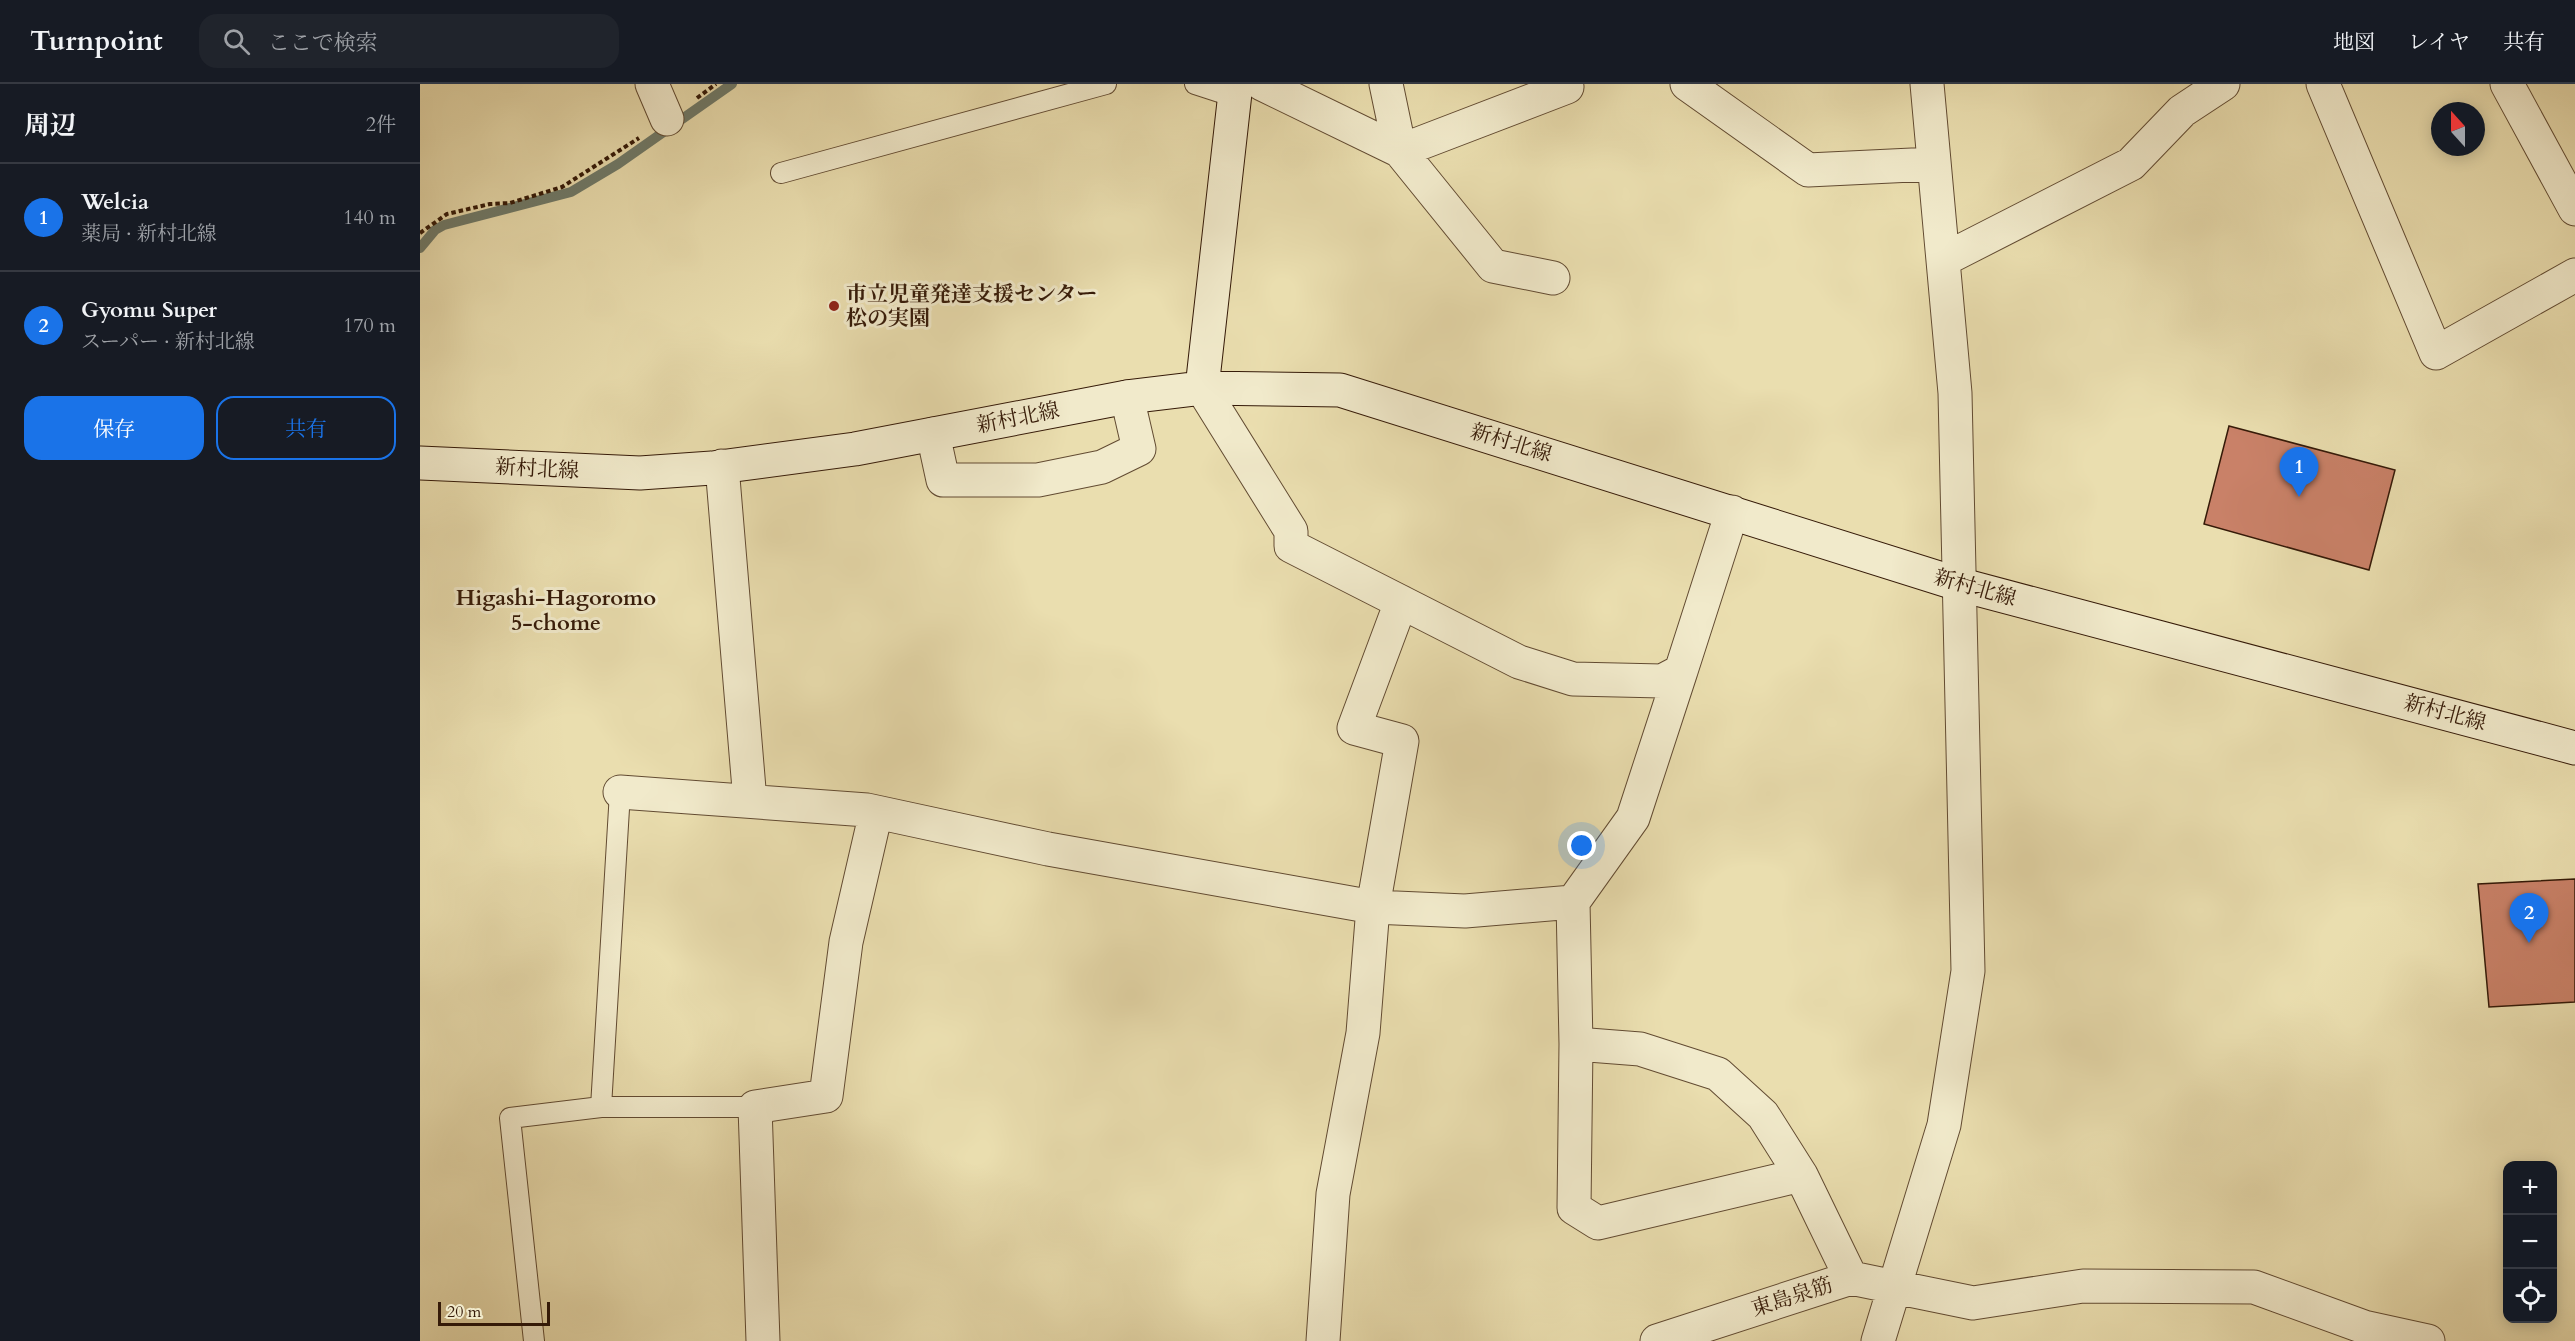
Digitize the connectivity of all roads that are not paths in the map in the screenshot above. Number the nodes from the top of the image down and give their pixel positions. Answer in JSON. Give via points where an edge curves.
{"nodes":[{"id":1,"x":652,"y":84,"type":"edge"},
{"id":2,"x":1106,"y":84,"type":"edge"},
{"id":3,"x":1195,"y":84,"type":"edge"},
{"id":4,"x":1386,"y":84,"type":"edge"},
{"id":5,"x":1566,"y":84,"type":"edge"},
{"id":6,"x":1687,"y":84,"type":"edge"},
{"id":7,"x":1927,"y":84,"type":"edge"},
{"id":8,"x":2223,"y":84,"type":"edge"},
{"id":9,"x":2323,"y":84,"type":"edge"},
{"id":10,"x":2515,"y":87,"type":"edge"},
{"id":11,"x":1245,"y":88,"type":"edge"},
{"id":12,"x":667,"y":119,"type":"road end"},
{"id":13,"x":1400,"y":151,"type":"junction"},
{"id":14,"x":1933,"y":164,"type":"junction"},
{"id":15,"x":781,"y":173,"type":"dead end"},
{"id":16,"x":2575,"y":210,"type":"edge"},
{"id":17,"x":1945,"y":259,"type":"junction"},
{"id":18,"x":2575,"y":275,"type":"edge"},
{"id":19,"x":1553,"y":278,"type":"dead end"},
{"id":20,"x":1202,"y":388,"type":"junction"},
{"id":21,"x":1127,"y":397,"type":"junction"},
{"id":22,"x":933,"y":434,"type":"junction"},
{"id":23,"x":420,"y":463,"type":"edge"},
{"id":24,"x":722,"y":466,"type":"junction"},
{"id":25,"x":1732,"y":512,"type":"junction"},
{"id":26,"x":1958,"y":584,"type":"junction"},
{"id":27,"x":1401,"y":602,"type":"junction"},
{"id":28,"x":1681,"y":671,"type":"junction"},
{"id":29,"x":2575,"y":748,"type":"edge"},
{"id":30,"x":620,"y":792,"type":"joint"},
{"id":31,"x":750,"y":801,"type":"junction"},
{"id":32,"x":876,"y":812,"type":"junction"},
{"id":33,"x":1573,"y":902,"type":"junction"},
{"id":34,"x":1373,"y":907,"type":"junction"},
{"id":35,"x":1576,"y":1044,"type":"junction"},
{"id":36,"x":601,"y":1107,"type":"junction"},
{"id":37,"x":755,"y":1107,"type":"junction"},
{"id":38,"x":1802,"y":1175,"type":"junction"},
{"id":39,"x":1851,"y":1278,"type":"junction"},
{"id":40,"x":1894,"y":1288,"type":"junction"},
{"id":41,"x":534,"y":1341,"type":"edge"},
{"id":42,"x":763,"y":1341,"type":"edge"},
{"id":43,"x":1323,"y":1341,"type":"edge"},
{"id":44,"x":1657,"y":1341,"type":"edge"},
{"id":45,"x":1878,"y":1341,"type":"edge"},
{"id":46,"x":2428,"y":1341,"type":"edge"}],
"edges":[{"from":1,"to":12,"type":"street"},
{"from":2,"to":15,"type":"lane"},
{"from":3,"to":11,"type":"lane"},
{"from":4,"to":13,"type":"street"},
{"from":5,"to":13,"type":"street","via":[[1567,87]]},
{"from":6,"to":14,"type":"street","via":[[1808,170]]},
{"from":7,"to":14,"type":"street"},
{"from":8,"to":17,"type":"street","via":[[2181,111],[2131,164]]},
{"from":9,"to":18,"type":"street","via":[[2436,352]]},
{"from":10,"to":16,"type":"street"},
{"from":11,"to":13,"type":"street"},
{"from":11,"to":20,"type":"street"},
{"from":13,"to":19,"type":"street","via":[[1493,266]]},
{"from":14,"to":17,"type":"street"},
{"from":17,"to":26,"type":"street","via":[[1955,393]]},
{"from":20,"to":21,"type":"street","name":"新村北線"},
{"from":20,"to":25,"type":"street","name":"新村北線","via":[[1340,390]]},
{"from":20,"to":27,"type":"street","via":[[1291,531],[1291,546]]},
{"from":21,"to":22,"type":"street","name":"新村北線"},
{"from":21,"to":22,"type":"street","via":[[1140,448],[1102,467],[1038,480],[943,480]]},
{"from":22,"to":24,"type":"street","name":"新村北線","via":[[855,450]]},
{"from":23,"to":24,"type":"street","name":"新村北線","via":[[640,473]]},
{"from":24,"to":31,"type":"street"},
{"from":25,"to":26,"type":"street","name":"新村北線"},
{"from":25,"to":28,"type":"street"},
{"from":26,"to":29,"type":"street","name":"新村北線"},
{"from":26,"to":40,"type":"street","via":[[1968,971],[1944,1125]]},
{"from":27,"to":28,"type":"street","via":[[1519,662],[1573,679],[1662,681]]},
{"from":27,"to":34,"type":"street","via":[[1354,728],[1402,741]]},
{"from":28,"to":33,"type":"street","via":[[1632,818]]},
{"from":30,"to":31,"type":"street"},
{"from":30,"to":36,"type":"lane"},
{"from":31,"to":32,"type":"street"},
{"from":32,"to":34,"type":"street","via":[[1048,849]]},
{"from":32,"to":37,"type":"street","via":[[846,942],[826,1096]]},
{"from":33,"to":34,"type":"street","via":[[1465,911]]},
{"from":33,"to":35,"type":"street"},
{"from":34,"to":43,"type":"street","via":[[1363,1033],[1334,1194]]},
{"from":35,"to":38,"type":"street","via":[[1640,1049],[1718,1074],[1763,1115]]},
{"from":35,"to":38,"type":"street","via":[[1574,1208],[1598,1223]]},
{"from":36,"to":37,"type":"lane"},
{"from":36,"to":41,"type":"lane","via":[[510,1118]]},
{"from":37,"to":42,"type":"street"},
{"from":38,"to":39,"type":"street"},
{"from":39,"to":40,"type":"street","name":"東島泉筋"},
{"from":39,"to":44,"type":"street","name":"東島泉筋"},
{"from":40,"to":45,"type":"street"},
{"from":40,"to":46,"type":"street","name":"東島泉筋","via":[[1973,1303],[2083,1286],[2254,1287],[2364,1327]]}]}
